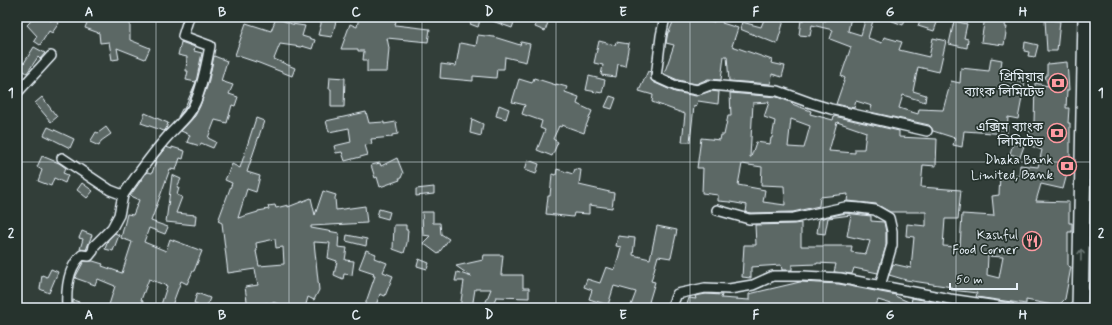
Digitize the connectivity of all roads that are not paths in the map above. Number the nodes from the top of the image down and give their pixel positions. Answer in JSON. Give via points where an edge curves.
{"nodes":[{"id":1,"x":189,"y":17,"type":"edge"},
{"id":2,"x":666,"y":17,"type":"edge"},
{"id":3,"x":1086,"y":17,"type":"edge"},
{"id":4,"x":51,"y":56,"type":"dead end"},
{"id":5,"x":17,"y":93,"type":"edge"},
{"id":6,"x":927,"y":131,"type":"dead end"},
{"id":7,"x":62,"y":158,"type":"dead end"},
{"id":8,"x":123,"y":195,"type":"junction"},
{"id":9,"x":717,"y":210,"type":"dead end"},
{"id":10,"x":880,"y":286,"type":"junction"},
{"id":11,"x":949,"y":304,"type":"edge"},
{"id":12,"x":66,"y":308,"type":"edge"},
{"id":13,"x":671,"y":308,"type":"edge"},
{"id":14,"x":1010,"y":308,"type":"edge"},
{"id":15,"x":1080,"y":308,"type":"edge"}],
"edges":[{"from":1,"to":8,"type":"street","via":[[183,36],[210,46],[195,104]]},
{"from":2,"to":6,"type":"street","via":[[656,77],[676,86],[697,90],[710,85],[778,91],[824,107]]},
{"from":15,"to":3,"type":"highway","one_way":true},
{"from":4,"to":5,"type":"street"},
{"from":7,"to":8,"type":"street","via":[[110,190]]},
{"from":8,"to":12,"type":"street","via":[[119,215],[112,228],[94,246],[90,256],[82,255],[77,259],[68,281]]},
{"from":9,"to":10,"type":"street","via":[[749,219],[794,218],[845,207],[875,210],[889,218],[892,245]]},
{"from":10,"to":11,"type":"street"},
{"from":10,"to":13,"type":"street","via":[[840,278],[773,276],[753,285],[729,289],[705,288],[677,294]]},
{"from":11,"to":14,"type":"street"}]}
